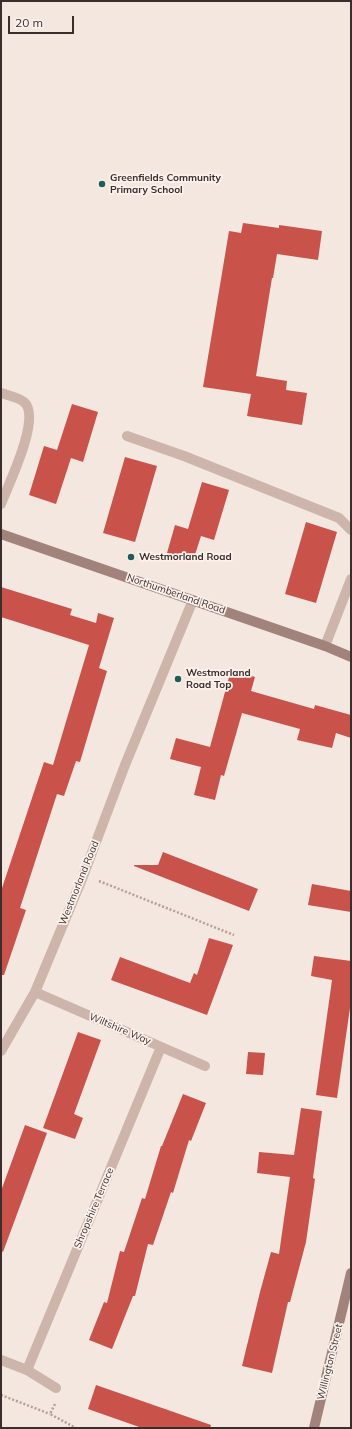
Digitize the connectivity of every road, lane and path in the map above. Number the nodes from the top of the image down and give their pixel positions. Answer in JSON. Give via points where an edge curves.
{"nodes":[{"id":1,"x":1,"y":393,"type":"edge"},
{"id":2,"x":127,"y":436,"type":"dead end"},
{"id":3,"x":1,"y":504,"type":"edge"},
{"id":4,"x":351,"y":530,"type":"edge"},
{"id":5,"x":1,"y":534,"type":"edge"},
{"id":6,"x":351,"y":579,"type":"edge"},
{"id":7,"x":193,"y":600,"type":"junction"},
{"id":8,"x":326,"y":646,"type":"junction"},
{"id":9,"x":351,"y":657,"type":"edge"},
{"id":10,"x":83,"y":875,"type":"junction"},
{"id":11,"x":234,"y":935,"type":"dead end"},
{"id":12,"x":35,"y":992,"type":"junction"},
{"id":13,"x":161,"y":1046,"type":"junction"},
{"id":14,"x":1,"y":1051,"type":"edge"},
{"id":15,"x":205,"y":1066,"type":"dead end"},
{"id":16,"x":351,"y":1274,"type":"edge"},
{"id":17,"x":1,"y":1360,"type":"edge"},
{"id":18,"x":27,"y":1370,"type":"junction"},
{"id":19,"x":56,"y":1388,"type":"joint"},
{"id":20,"x":1,"y":1395,"type":"edge"},
{"id":21,"x":50,"y":1414,"type":"junction"},
{"id":22,"x":76,"y":1428,"type":"edge"},
{"id":23,"x":314,"y":1428,"type":"edge"}],
"edges":[{"from":1,"to":3,"type":"street","via":[[24,402],[30,411],[27,439]]},
{"from":2,"to":4,"type":"street","via":[[339,518]]},
{"from":5,"to":7,"type":"street","name":"Northumberland Road"},
{"from":6,"to":8,"type":"street"},
{"from":7,"to":8,"type":"street","name":"Northumberland Road"},
{"from":7,"to":10,"type":"street","name":"Westmorland Road"},
{"from":8,"to":9,"type":"street","name":"Northumberland Road"},
{"from":10,"to":11,"type":"path"},
{"from":10,"to":12,"type":"street","name":"Westmorland Road"},
{"from":12,"to":13,"type":"street","name":"Wiltshire Way"},
{"from":12,"to":14,"type":"street","name":"Westmorland Road"},
{"from":13,"to":15,"type":"street","name":"Wiltshire Way"},
{"from":13,"to":18,"type":"street","name":"Shropshire Terrace"},
{"from":16,"to":23,"type":"street","name":"Willington Street"},
{"from":17,"to":18,"type":"street"},
{"from":18,"to":19,"type":"street"},
{"from":19,"to":21,"type":"path","via":[[61,1390]]},
{"from":20,"to":21,"type":"path"},
{"from":21,"to":22,"type":"path"}]}
